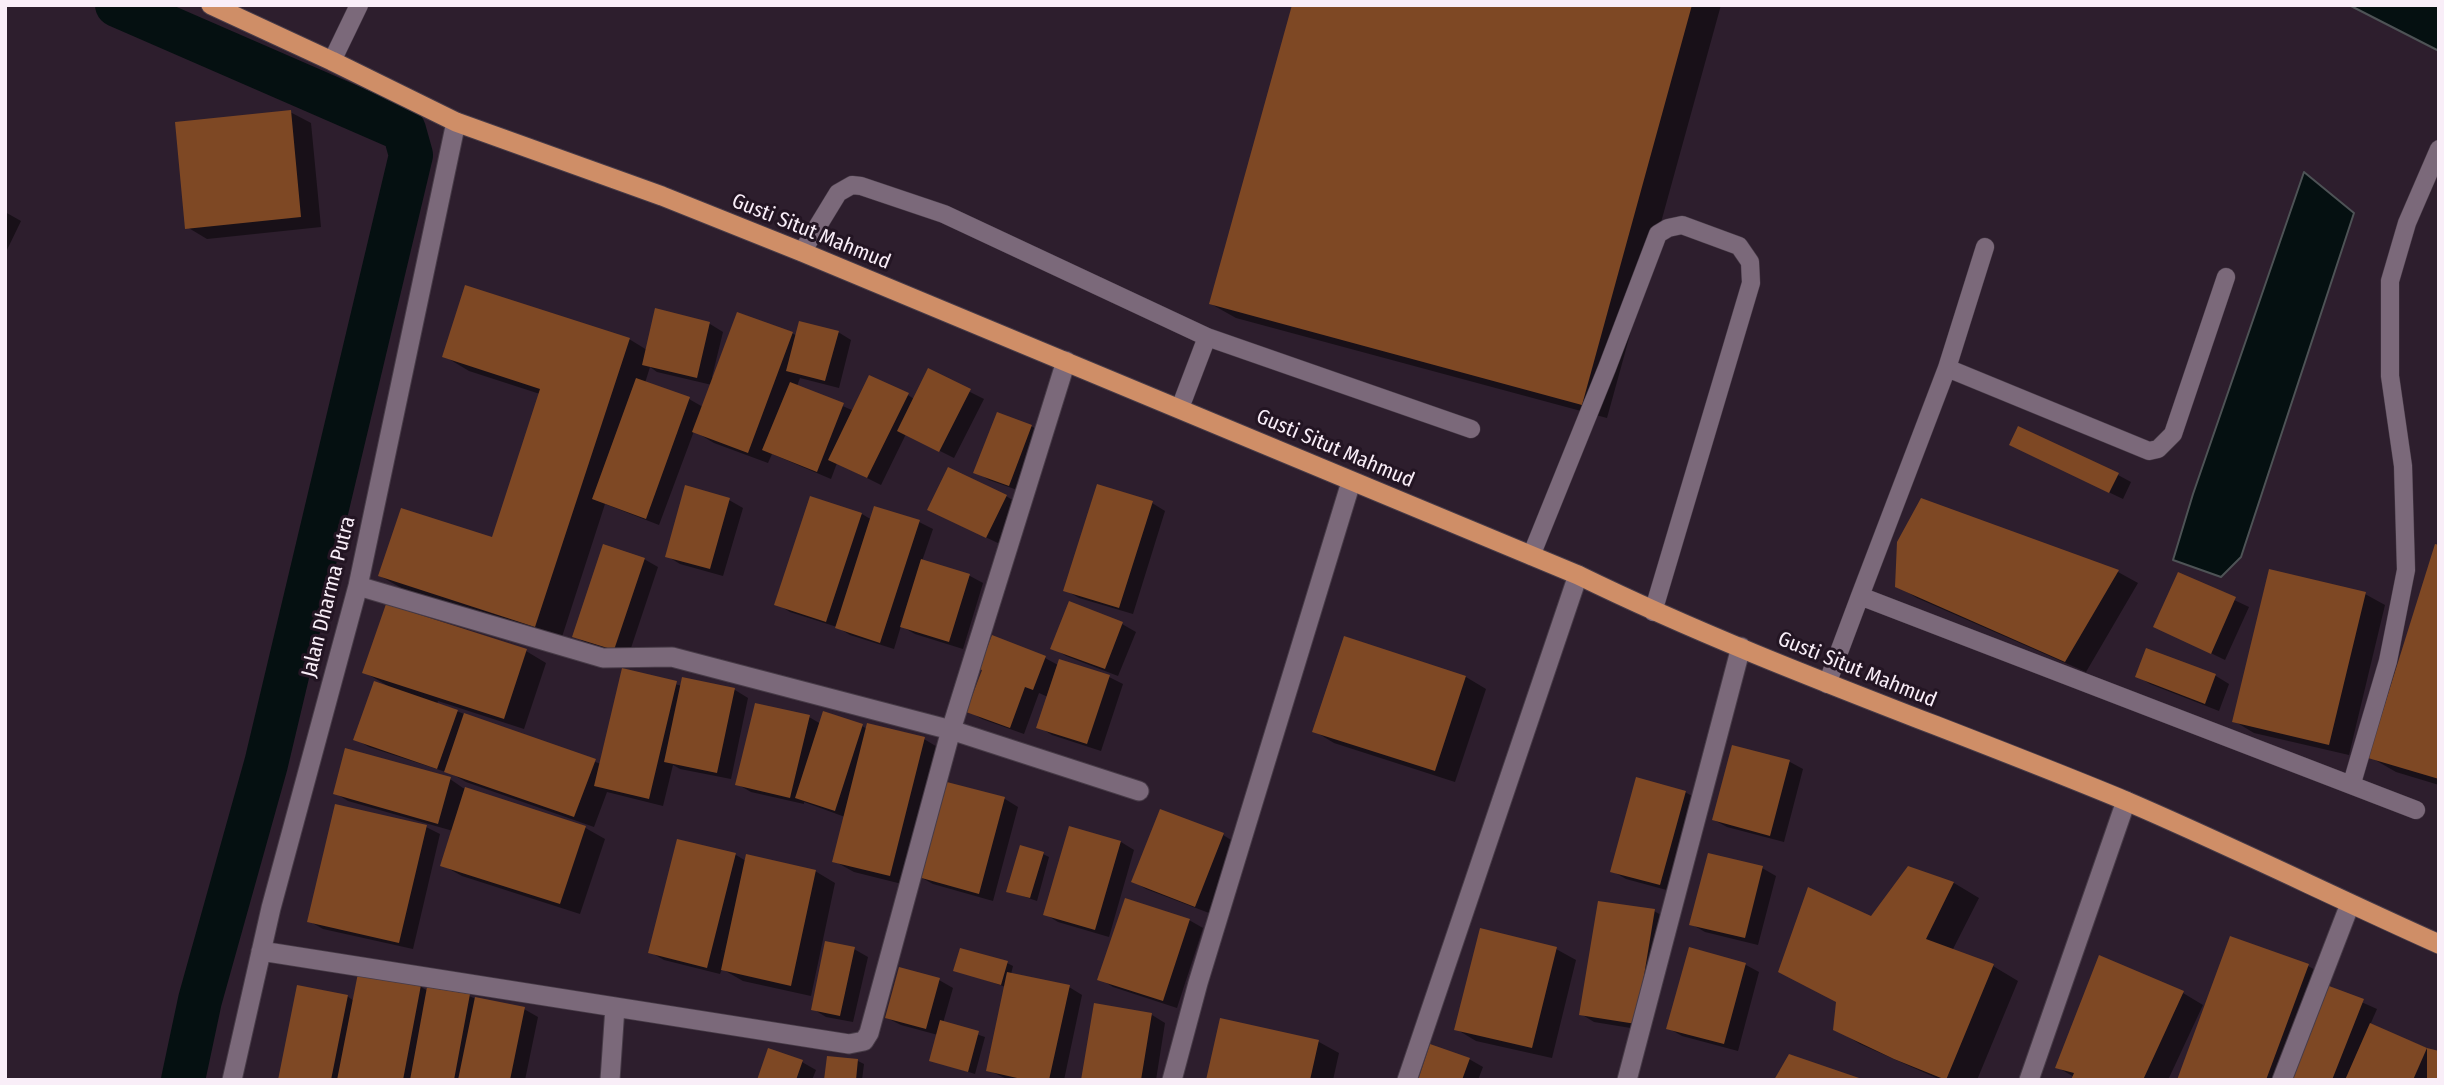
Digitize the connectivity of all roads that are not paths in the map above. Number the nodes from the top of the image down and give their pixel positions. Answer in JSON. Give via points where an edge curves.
{"nodes":[{"id":1,"x":211,"y":5,"type":"edge"},
{"id":2,"x":359,"y":5,"type":"edge"},
{"id":3,"x":332,"y":61,"type":"junction"},
{"id":4,"x":456,"y":122,"type":"junction"},
{"id":5,"x":2439,"y":149,"type":"edge"},
{"id":6,"x":1985,"y":247,"type":"dead end"},
{"id":7,"x":802,"y":252,"type":"junction"},
{"id":8,"x":2226,"y":277,"type":"dead end"},
{"id":9,"x":1208,"y":337,"type":"junction"},
{"id":10,"x":1066,"y":361,"type":"junction"},
{"id":11,"x":1947,"y":368,"type":"junction"},
{"id":12,"x":1180,"y":408,"type":"junction"},
{"id":13,"x":1471,"y":429,"type":"dead end"},
{"id":14,"x":1351,"y":482,"type":"junction"},
{"id":15,"x":1531,"y":556,"type":"junction"},
{"id":16,"x":1578,"y":575,"type":"junction"},
{"id":17,"x":358,"y":586,"type":"junction"},
{"id":18,"x":1860,"y":596,"type":"junction"},
{"id":19,"x":1653,"y":612,"type":"junction"},
{"id":20,"x":1741,"y":647,"type":"junction"},
{"id":21,"x":1826,"y":684,"type":"junction"},
{"id":22,"x":951,"y":730,"type":"junction"},
{"id":23,"x":2352,"y":783,"type":"junction"},
{"id":24,"x":1139,"y":792,"type":"dead end"},
{"id":25,"x":2126,"y":802,"type":"junction"},
{"id":26,"x":2416,"y":810,"type":"dead end"},
{"id":27,"x":2350,"y":904,"type":"junction"},
{"id":28,"x":2439,"y":944,"type":"edge"},
{"id":29,"x":261,"y":951,"type":"junction"},
{"id":30,"x":615,"y":1007,"type":"junction"},
{"id":31,"x":232,"y":1080,"type":"edge"},
{"id":32,"x":610,"y":1080,"type":"edge"},
{"id":33,"x":1171,"y":1080,"type":"edge"},
{"id":34,"x":1407,"y":1080,"type":"edge"},
{"id":35,"x":1627,"y":1080,"type":"edge"},
{"id":36,"x":2029,"y":1080,"type":"edge"},
{"id":37,"x":2282,"y":1080,"type":"edge"}],
"edges":[{"from":1,"to":3,"type":"highway","name":"Gusti Situt Mahmud"},
{"from":2,"to":3,"type":"lane"},
{"from":3,"to":4,"type":"highway","name":"Gusti Situt Mahmud"},
{"from":4,"to":7,"type":"highway","name":"Gusti Situt Mahmud"},
{"from":4,"to":17,"type":"street","name":"Jalan Dharma Putra"},
{"from":5,"to":23,"type":"lane","via":[[2407,223],[2390,281],[2390,376],[2403,466],[2406,570],[2388,661]]},
{"from":6,"to":11,"type":"lane"},
{"from":7,"to":9,"type":"lane","via":[[838,194],[861,186],[944,214]]},
{"from":7,"to":10,"type":"highway","name":"Gusti Situt Mahmud"},
{"from":8,"to":11,"type":"lane","via":[[2173,434],[2158,449],[2150,451]]},
{"from":9,"to":12,"type":"lane"},
{"from":9,"to":13,"type":"lane"},
{"from":10,"to":12,"type":"highway","name":"Gusti Situt Mahmud"},
{"from":10,"to":22,"type":"street"},
{"from":11,"to":18,"type":"lane"},
{"from":12,"to":14,"type":"highway","name":"Gusti Situt Mahmud"},
{"from":14,"to":15,"type":"highway","name":"Gusti Situt Mahmud"},
{"from":14,"to":33,"type":"street"},
{"from":15,"to":16,"type":"highway","name":"Gusti Situt Mahmud"},
{"from":15,"to":19,"type":"lane","via":[[1658,234],[1682,225],[1739,246],[1750,262],[1751,284]]},
{"from":16,"to":19,"type":"highway","name":"Gusti Situt Mahmud"},
{"from":16,"to":34,"type":"street"},
{"from":17,"to":22,"type":"street","via":[[603,658],[672,657]]},
{"from":17,"to":29,"type":"street","name":"Jalan Dharma Putra"},
{"from":18,"to":21,"type":"lane"},
{"from":18,"to":23,"type":"lane"},
{"from":19,"to":20,"type":"highway","name":"Gusti Situt Mahmud"},
{"from":20,"to":21,"type":"highway","name":"Gusti Situt Mahmud"},
{"from":20,"to":35,"type":"street"},
{"from":21,"to":25,"type":"highway","name":"Gusti Situt Mahmud"},
{"from":22,"to":24,"type":"street"},
{"from":22,"to":30,"type":"street","via":[[864,1041],[849,1044]]},
{"from":23,"to":26,"type":"lane"},
{"from":25,"to":27,"type":"highway","name":"Gusti Situt Mahmud"},
{"from":25,"to":36,"type":"street"},
{"from":27,"to":28,"type":"highway","name":"Gusti Situt Mahmud"},
{"from":27,"to":37,"type":"street"},
{"from":29,"to":30,"type":"street"},
{"from":29,"to":31,"type":"street","name":"Jalan Dharma Putra"},
{"from":30,"to":32,"type":"street"}]}
